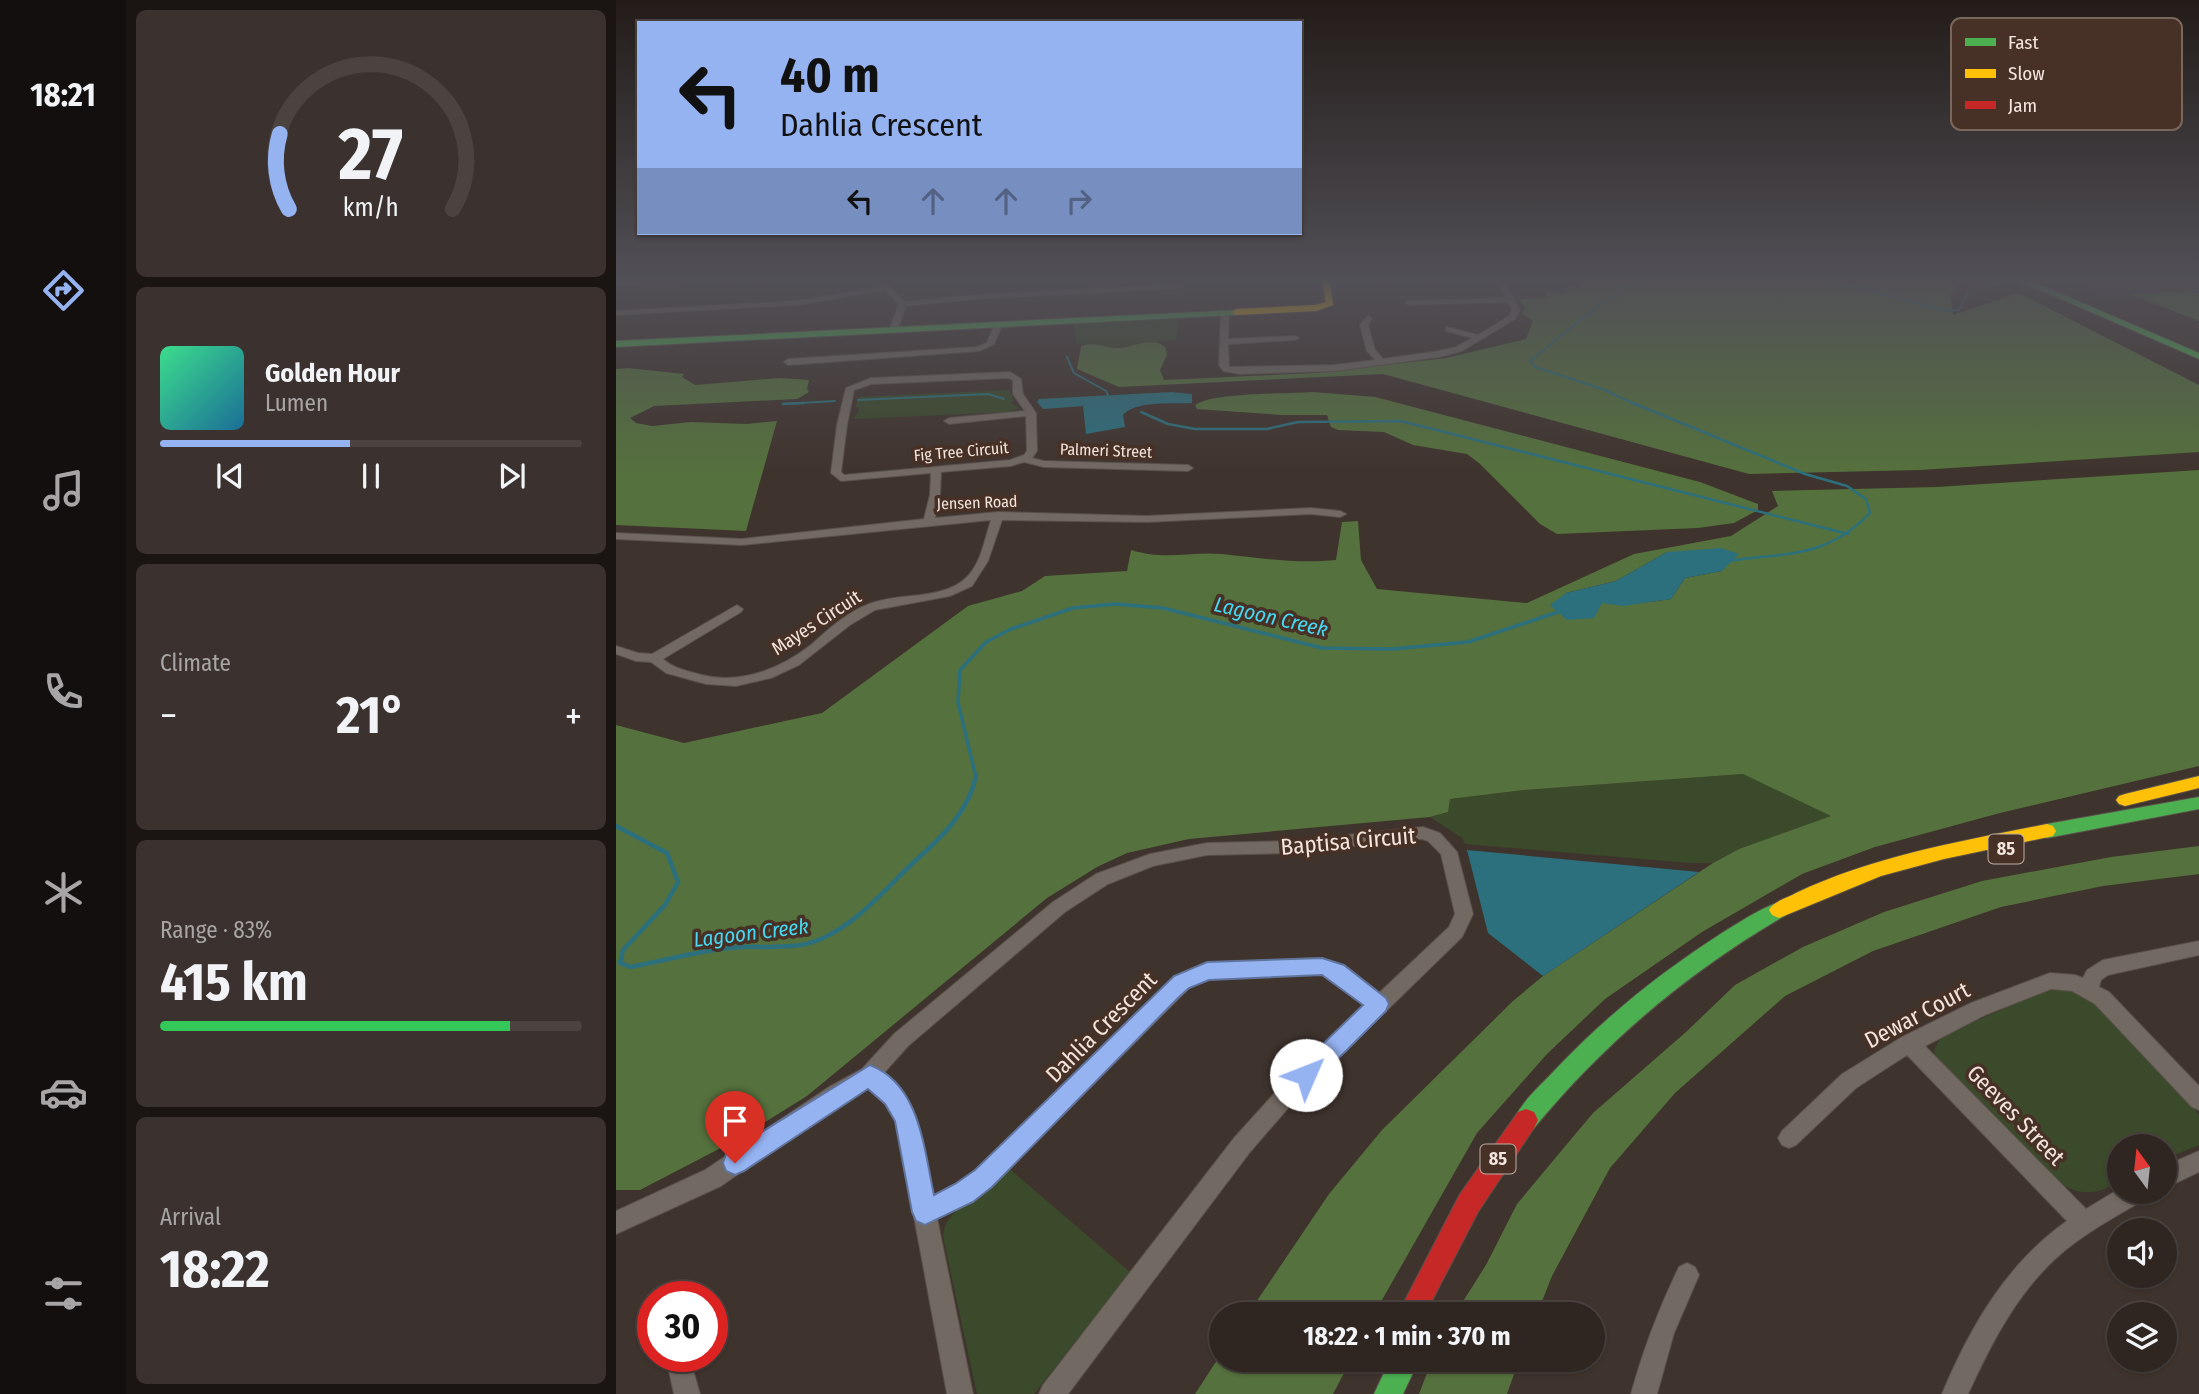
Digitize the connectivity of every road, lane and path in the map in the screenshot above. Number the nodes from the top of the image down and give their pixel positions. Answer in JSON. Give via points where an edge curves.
{"nodes":[{"id":1,"x":644,"y":342,"type":"edge"},
{"id":2,"x":991,"y":342,"type":"edge"},
{"id":3,"x":1224,"y":342,"type":"edge"},
{"id":4,"x":1369,"y":342,"type":"edge"},
{"id":5,"x":1470,"y":342,"type":"edge"},
{"id":6,"x":2158,"y":342,"type":"edge"},
{"id":7,"x":2170,"y":342,"type":"edge"},
{"id":8,"x":616,"y":344,"type":"edge"},
{"id":9,"x":2199,"y":356,"type":"edge"},
{"id":10,"x":1380,"y":361,"type":"junction"},
{"id":11,"x":788,"y":362,"type":"dead end"},
{"id":12,"x":2199,"y":364,"type":"edge"},
{"id":13,"x":1031,"y":413,"type":"junction"},
{"id":14,"x":949,"y":421,"type":"dead end"},
{"id":15,"x":1024,"y":459,"type":"junction"},
{"id":16,"x":936,"y":468,"type":"junction"},
{"id":17,"x":1188,"y":468,"type":"dead end"},
{"id":18,"x":1340,"y":514,"type":"dead end"},
{"id":19,"x":998,"y":515,"type":"junction"},
{"id":20,"x":929,"y":520,"type":"junction"},
{"id":21,"x":616,"y":536,"type":"edge"},
{"id":22,"x":737,"y":609,"type":"dead end"},
{"id":23,"x":616,"y":650,"type":"edge"},
{"id":24,"x":655,"y":658,"type":"junction"},
{"id":25,"x":2199,"y":782,"type":"edge"},
{"id":26,"x":2199,"y":803,"type":"edge"},
{"id":27,"x":2199,"y":813,"type":"edge"},
{"id":28,"x":1969,"y":845,"type":"junction"},
{"id":29,"x":2199,"y":948,"type":"edge"},
{"id":30,"x":2089,"y":988,"type":"junction"},
{"id":31,"x":1378,"y":1004,"type":"junction"},
{"id":32,"x":1909,"y":1043,"type":"junction"},
{"id":33,"x":870,"y":1075,"type":"junction"},
{"id":34,"x":2199,"y":1100,"type":"edge"},
{"id":35,"x":1789,"y":1138,"type":"dead end"},
{"id":36,"x":2199,"y":1161,"type":"edge"},
{"id":37,"x":2177,"y":1171,"type":"edge"},
{"id":38,"x":2116,"y":1204,"type":"edge"},
{"id":39,"x":925,"y":1212,"type":"junction"},
{"id":40,"x":616,"y":1223,"type":"edge"},
{"id":41,"x":2084,"y":1223,"type":"junction"},
{"id":42,"x":1687,"y":1275,"type":"dead end"},
{"id":43,"x":1417,"y":1302,"type":"edge"},
{"id":44,"x":1434,"y":1302,"type":"edge"},
{"id":45,"x":682,"y":1372,"type":"edge"},
{"id":46,"x":1385,"y":1372,"type":"edge"},
{"id":47,"x":1399,"y":1372,"type":"edge"},
{"id":48,"x":687,"y":1394,"type":"edge"},
{"id":49,"x":960,"y":1394,"type":"edge"},
{"id":50,"x":1052,"y":1394,"type":"edge"},
{"id":51,"x":1375,"y":1394,"type":"edge"},
{"id":52,"x":1388,"y":1394,"type":"edge"},
{"id":53,"x":1644,"y":1394,"type":"edge"},
{"id":54,"x":1955,"y":1394,"type":"edge"}],
"edges":[{"from":1,"to":8,"type":"main road"},
{"from":2,"to":11,"type":"street","via":[[979,349]]},
{"from":3,"to":10,"type":"street","via":[[1223,365],[1231,370],[1312,369]]},
{"from":4,"to":10,"type":"street"},
{"from":5,"to":10,"type":"street","via":[[1449,352]]},
{"from":6,"to":12,"type":"main road"},
{"from":7,"to":9,"type":"main road"},
{"from":13,"to":14,"type":"street"},
{"from":13,"to":15,"type":"street","name":"Fig Tree Circuit","via":[[1032,452]]},
{"from":13,"to":16,"type":"street","name":"Fig Tree Circuit","via":[[1017,391],[1017,379],[1010,375],[878,380],[850,388],[838,476],[860,478]]},
{"from":15,"to":16,"type":"street","name":"Fig Tree Circuit"},
{"from":15,"to":17,"type":"street","name":"Palmeri Street","via":[[1044,464]]},
{"from":16,"to":20,"type":"street"},
{"from":18,"to":19,"type":"street","name":"Jensen Road","via":[[1311,511],[1146,519]]},
{"from":19,"to":20,"type":"street","name":"Jensen Road"},
{"from":19,"to":24,"type":"street","name":"Mayes Circuit","via":[[977,574],[966,584],[945,593],[871,607],[779,670],[732,682],[706,682],[660,666]]},
{"from":20,"to":21,"type":"street","name":"Jensen Road","via":[[759,541]]},
{"from":22,"to":24,"type":"street"},
{"from":23,"to":24,"type":"street","name":"Mayes Circuit"},
{"from":25,"to":28,"type":"main road","via":[[1996,833]]},
{"from":26,"to":28,"type":"main road","number":"85"},
{"from":27,"to":44,"type":"main road","number":"85","via":[[1935,864],[1859,887],[1787,919],[1692,979],[1625,1033],[1557,1105],[1462,1245]]},
{"from":28,"to":43,"type":"main road","number":"85","via":[[1854,877],[1773,913],[1643,999],[1556,1083],[1509,1140],[1446,1242]]},
{"from":29,"to":30,"type":"street","via":[[2103,968]]},
{"from":30,"to":32,"type":"street","name":"Dewar Court","via":[[2063,980],[2038,984]]},
{"from":30,"to":34,"type":"street"},
{"from":31,"to":33,"type":"street","name":"Baptisa Circuit","via":[[1449,941],[1462,923],[1463,905],[1443,844],[1434,837],[1410,832],[1289,847],[1188,852],[1125,868],[1082,890],[901,1040]]},
{"from":31,"to":39,"type":"street","name":"Dahlia Crescent","via":[[1336,971],[1322,966],[1224,969],[1194,975],[1171,991],[983,1179]]},
{"from":31,"to":50,"type":"street","name":"Baptisa Circuit","via":[[1242,1145]]},
{"from":32,"to":35,"type":"street","name":"Dewar Court","via":[[1849,1081]]},
{"from":32,"to":41,"type":"street","name":"Geeves Street"},
{"from":33,"to":39,"type":"street","via":[[893,1096],[906,1118]]},
{"from":33,"to":40,"type":"street","name":"Baptisa Circuit","via":[[713,1178]]},
{"from":36,"to":37,"type":"street"},
{"from":38,"to":41,"type":"street"},
{"from":39,"to":49,"type":"street"},
{"from":41,"to":54,"type":"street","via":[[2053,1245],[2017,1283],[1985,1330]]},
{"from":42,"to":53,"type":"street","via":[[1652,1358]]},
{"from":45,"to":48,"type":"street"},
{"from":46,"to":51,"type":"main road"},
{"from":47,"to":52,"type":"main road"}]}
